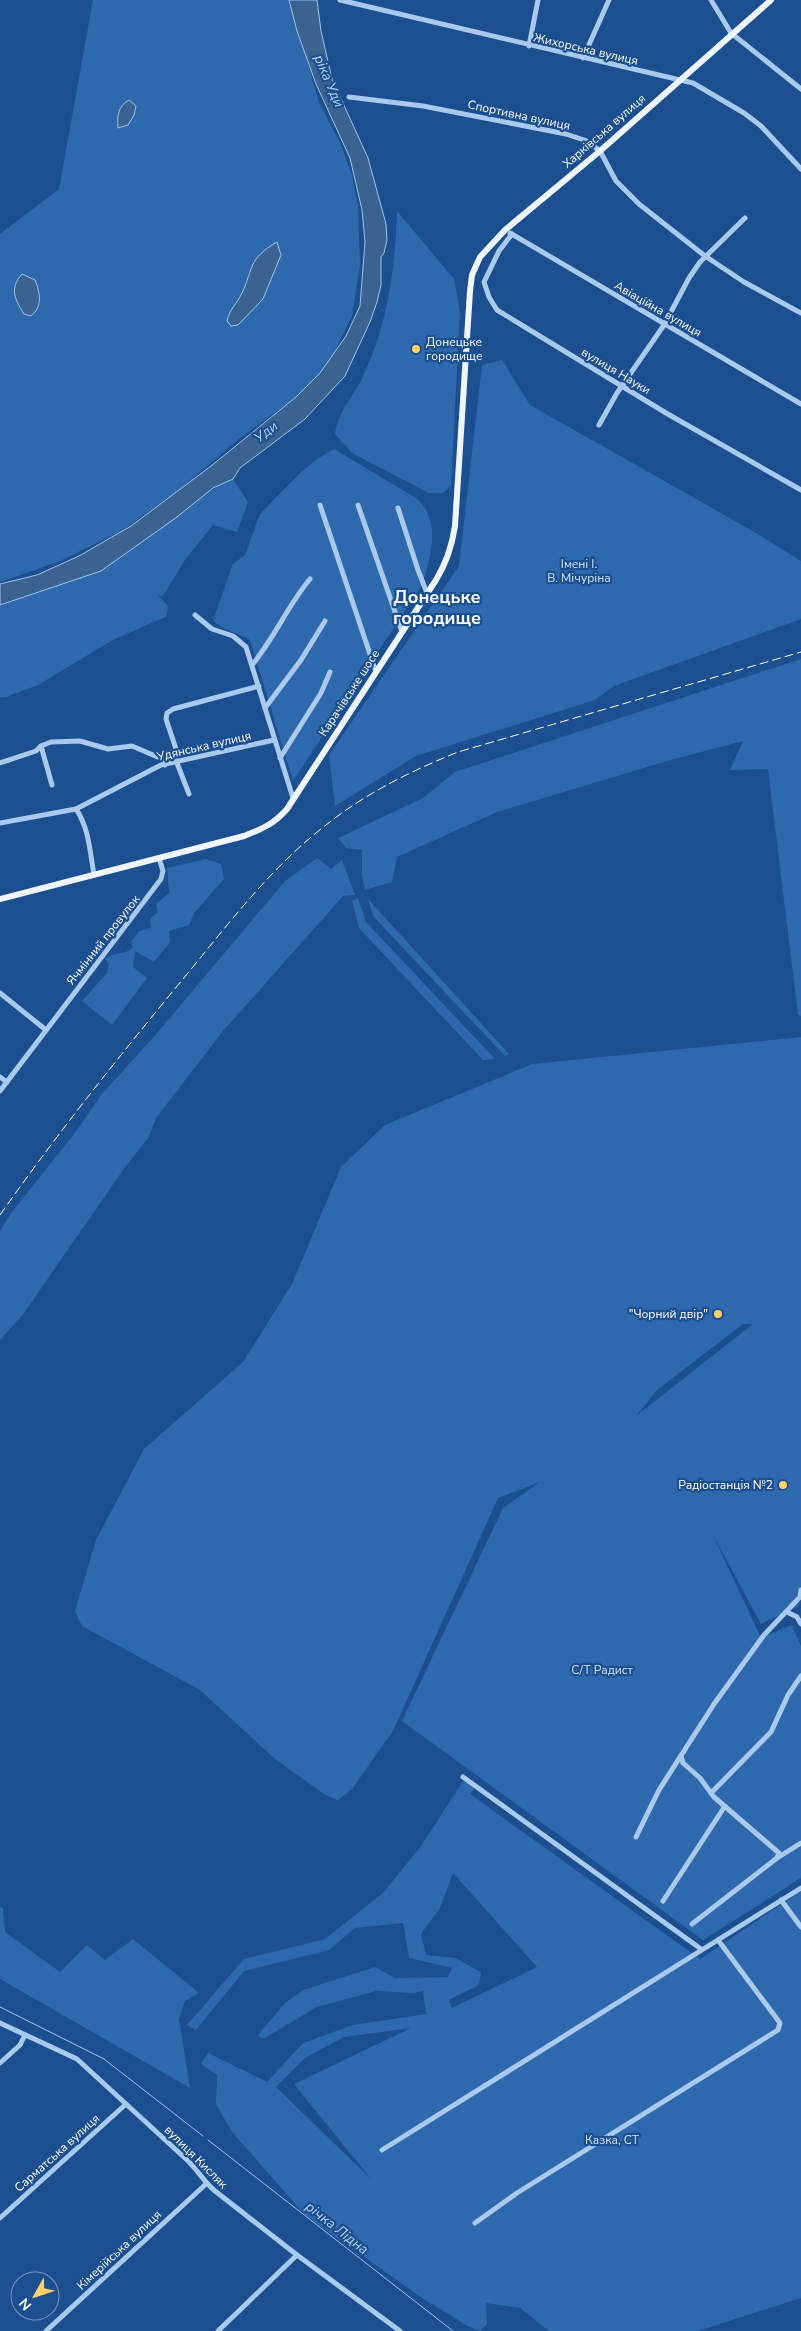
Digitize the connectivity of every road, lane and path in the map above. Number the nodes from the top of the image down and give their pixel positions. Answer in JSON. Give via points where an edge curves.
{"nodes":[{"id":1,"x":340,"y":0,"type":"edge"},
{"id":2,"x":538,"y":0,"type":"edge"},
{"id":3,"x":609,"y":0,"type":"edge"},
{"id":4,"x":710,"y":0,"type":"edge"},
{"id":5,"x":771,"y":0,"type":"edge"},
{"id":6,"x":731,"y":34,"type":"junction"},
{"id":7,"x":529,"y":46,"type":"junction"},
{"id":8,"x":583,"y":58,"type":"junction"},
{"id":9,"x":680,"y":80,"type":"junction"},
{"id":10,"x":801,"y":89,"type":"edge"},
{"id":11,"x":349,"y":97,"type":"dead end"},
{"id":12,"x":600,"y":151,"type":"junction"},
{"id":13,"x":801,"y":169,"type":"edge"},
{"id":14,"x":746,"y":218,"type":"dead end"},
{"id":15,"x":508,"y":232,"type":"junction"},
{"id":16,"x":705,"y":256,"type":"junction"},
{"id":17,"x":470,"y":291,"type":"joint"},
{"id":18,"x":801,"y":313,"type":"edge"},
{"id":19,"x":664,"y":325,"type":"junction"},
{"id":20,"x":622,"y":386,"type":"junction"},
{"id":21,"x":801,"y":404,"type":"edge"},
{"id":22,"x":599,"y":425,"type":"dead end"},
{"id":23,"x":801,"y":490,"type":"edge"},
{"id":24,"x":320,"y":505,"type":"dead end"},
{"id":25,"x":358,"y":505,"type":"dead end"},
{"id":26,"x":398,"y":508,"type":"dead end"},
{"id":27,"x":310,"y":579,"type":"dead end"},
{"id":28,"x":427,"y":593,"type":"junction"},
{"id":29,"x":196,"y":615,"type":"dead end"},
{"id":30,"x":325,"y":621,"type":"dead end"},
{"id":31,"x":402,"y":632,"type":"junction"},
{"id":32,"x":252,"y":665,"type":"junction"},
{"id":33,"x":330,"y":672,"type":"dead end"},
{"id":34,"x":376,"y":672,"type":"junction"},
{"id":35,"x":259,"y":686,"type":"junction"},
{"id":36,"x":265,"y":708,"type":"junction"},
{"id":37,"x":274,"y":740,"type":"junction"},
{"id":38,"x":41,"y":746,"type":"junction"},
{"id":39,"x":280,"y":758,"type":"junction"},
{"id":40,"x":0,"y":763,"type":"edge"},
{"id":41,"x":177,"y":763,"type":"junction"},
{"id":42,"x":165,"y":765,"type":"junction"},
{"id":43,"x":52,"y":785,"type":"dead end"},
{"id":44,"x":189,"y":794,"type":"dead end"},
{"id":45,"x":292,"y":798,"type":"junction"},
{"id":46,"x":76,"y":809,"type":"junction"},
{"id":47,"x":0,"y":823,"type":"edge"},
{"id":48,"x":160,"y":858,"type":"junction"},
{"id":49,"x":94,"y":875,"type":"junction"},
{"id":50,"x":0,"y":899,"type":"edge"},
{"id":51,"x":0,"y":993,"type":"edge"},
{"id":52,"x":46,"y":1030,"type":"junction"},
{"id":53,"x":0,"y":1077,"type":"edge"},
{"id":54,"x":7,"y":1082,"type":"junction"},
{"id":55,"x":0,"y":1091,"type":"edge"},
{"id":56,"x":801,"y":1590,"type":"edge"},
{"id":57,"x":787,"y":1612,"type":"junction"},
{"id":58,"x":801,"y":1624,"type":"edge"},
{"id":59,"x":801,"y":1676,"type":"edge"},
{"id":60,"x":681,"y":1756,"type":"junction"},
{"id":61,"x":463,"y":1777,"type":"dead end"},
{"id":62,"x":711,"y":1793,"type":"junction"},
{"id":63,"x":725,"y":1806,"type":"junction"},
{"id":64,"x":636,"y":1837,"type":"dead end"},
{"id":65,"x":801,"y":1843,"type":"edge"},
{"id":66,"x":777,"y":1858,"type":"junction"},
{"id":67,"x":801,"y":1888,"type":"edge"},
{"id":68,"x":781,"y":1900,"type":"junction"},
{"id":69,"x":663,"y":1901,"type":"dead end"},
{"id":70,"x":692,"y":1924,"type":"dead end"},
{"id":71,"x":801,"y":1927,"type":"edge"},
{"id":72,"x":718,"y":1940,"type":"junction"},
{"id":73,"x":700,"y":1949,"type":"junction"},
{"id":74,"x":0,"y":2023,"type":"edge"},
{"id":75,"x":25,"y":2035,"type":"junction"},
{"id":76,"x":0,"y":2063,"type":"edge"},
{"id":77,"x":126,"y":2104,"type":"junction"},
{"id":78,"x":382,"y":2150,"type":"dead end"},
{"id":79,"x":206,"y":2184,"type":"junction"},
{"id":80,"x":0,"y":2218,"type":"edge"},
{"id":81,"x":475,"y":2223,"type":"dead end"},
{"id":82,"x":297,"y":2255,"type":"junction"},
{"id":83,"x":46,"y":2331,"type":"edge"},
{"id":84,"x":218,"y":2331,"type":"edge"},
{"id":85,"x":400,"y":2331,"type":"edge"}],
"edges":[{"from":1,"to":7,"type":"street","name":"Жихорська вулиця"},
{"from":2,"to":7,"type":"street"},
{"from":3,"to":8,"type":"street"},
{"from":4,"to":6,"type":"street"},
{"from":5,"to":6,"type":"main road","name":"Харківська вулиця"},
{"from":6,"to":9,"type":"main road","name":"Харківська вулиця"},
{"from":6,"to":10,"type":"street"},
{"from":7,"to":8,"type":"street","name":"Жихорська вулиця"},
{"from":8,"to":9,"type":"street","name":"Жихорська вулиця"},
{"from":9,"to":12,"type":"main road","name":"Харківська вулиця"},
{"from":9,"to":13,"type":"street","name":"Жихорська вулиця","via":[[693,83],[762,126]]},
{"from":11,"to":12,"type":"street","name":"Спортивна вулиця","via":[[423,106],[566,134],[587,140]]},
{"from":12,"to":15,"type":"main road","name":"Харківська вулиця"},
{"from":12,"to":16,"type":"street","name":"Спортивна вулиця","via":[[616,181],[639,204]]},
{"from":14,"to":16,"type":"street"},
{"from":15,"to":17,"type":"main road","name":"Харківська вулиця","via":[[480,257],[472,275]]},
{"from":15,"to":19,"type":"street","name":"Авіаційна вулиця"},
{"from":15,"to":20,"type":"street","name":"вулиця Науки","via":[[484,282],[497,310]]},
{"from":16,"to":18,"type":"street","name":"Спортивна вулиця"},
{"from":16,"to":19,"type":"street","via":[[689,278]]},
{"from":17,"to":28,"type":"main road","name":"Карачівське шосе","via":[[456,526],[445,566]]},
{"from":19,"to":20,"type":"street"},
{"from":19,"to":21,"type":"street","name":"Авіаційна вулиця"},
{"from":20,"to":22,"type":"street"},
{"from":20,"to":23,"type":"street","name":"вулиця Науки"},
{"from":24,"to":34,"type":"street"},
{"from":25,"to":31,"type":"street"},
{"from":26,"to":28,"type":"street"},
{"from":27,"to":32,"type":"street"},
{"from":28,"to":31,"type":"main road","name":"Карачівське шосе"},
{"from":29,"to":32,"type":"street","via":[[212,629],[242,642]]},
{"from":30,"to":36,"type":"street"},
{"from":31,"to":34,"type":"main road","name":"Карачівське шосе"},
{"from":32,"to":35,"type":"street"},
{"from":33,"to":39,"type":"street","via":[[321,693]]},
{"from":34,"to":45,"type":"main road","name":"Карачівське шосе"},
{"from":35,"to":36,"type":"street"},
{"from":35,"to":41,"type":"street","via":[[167,713]]},
{"from":36,"to":37,"type":"street"},
{"from":37,"to":39,"type":"street"},
{"from":37,"to":41,"type":"street","name":"Удянська вулиця"},
{"from":38,"to":40,"type":"street","via":[[36,751]]},
{"from":38,"to":42,"type":"street","via":[[51,742],[80,741],[108,750],[132,746],[160,758]]},
{"from":38,"to":43,"type":"street"},
{"from":39,"to":45,"type":"street"},
{"from":41,"to":42,"type":"street","name":"Удянська вулиця"},
{"from":41,"to":44,"type":"street"},
{"from":42,"to":46,"type":"street","name":"Удянська вулиця"},
{"from":45,"to":48,"type":"main road","name":"Карачівське шосе","via":[[276,821],[267,827]]},
{"from":46,"to":47,"type":"street","name":"Удянська вулиця"},
{"from":46,"to":49,"type":"street","via":[[86,830]]},
{"from":48,"to":49,"type":"main road","name":"Карачівське шосе"},
{"from":48,"to":52,"type":"street","name":"Ячмінний провулок","via":[[161,879]]},
{"from":49,"to":50,"type":"main road","name":"Карачівське шосе"},
{"from":51,"to":52,"type":"street"},
{"from":52,"to":54,"type":"street","name":"Ячмінний провулок"},
{"from":53,"to":54,"type":"street"},
{"from":54,"to":55,"type":"street","name":"Ячмінний провулок"},
{"from":56,"to":57,"type":"street","via":[[800,1597]]},
{"from":57,"to":58,"type":"street","via":[[797,1617]]},
{"from":57,"to":60,"type":"street","via":[[762,1638]]},
{"from":59,"to":62,"type":"street","via":[[770,1732]]},
{"from":60,"to":62,"type":"street","via":[[683,1763]]},
{"from":60,"to":64,"type":"street","via":[[659,1790]]},
{"from":61,"to":73,"type":"street"},
{"from":62,"to":63,"type":"street"},
{"from":63,"to":66,"type":"street","via":[[774,1847],[780,1853]]},
{"from":63,"to":69,"type":"street"},
{"from":65,"to":66,"type":"street"},
{"from":66,"to":70,"type":"street"},
{"from":67,"to":68,"type":"street"},
{"from":68,"to":71,"type":"street"},
{"from":68,"to":72,"type":"street"},
{"from":72,"to":73,"type":"street"},
{"from":72,"to":81,"type":"street","via":[[780,2023],[778,2030],[517,2193]]},
{"from":73,"to":78,"type":"street"},
{"from":74,"to":75,"type":"street","name":"вулиця Кисляк"},
{"from":75,"to":76,"type":"street","via":[[20,2045]]},
{"from":75,"to":77,"type":"street","name":"вулиця Кисляк","via":[[77,2058]]},
{"from":77,"to":79,"type":"street","name":"вулиця Кисляк","via":[[201,2174]]},
{"from":77,"to":80,"type":"street","name":"Сарматська вулиця"},
{"from":79,"to":82,"type":"street","name":"вулиця Кисляк"},
{"from":79,"to":83,"type":"street","name":"Кімерійська вулиця"},
{"from":82,"to":84,"type":"street"},
{"from":82,"to":85,"type":"street","name":"вулиця Кисляк"}]}
